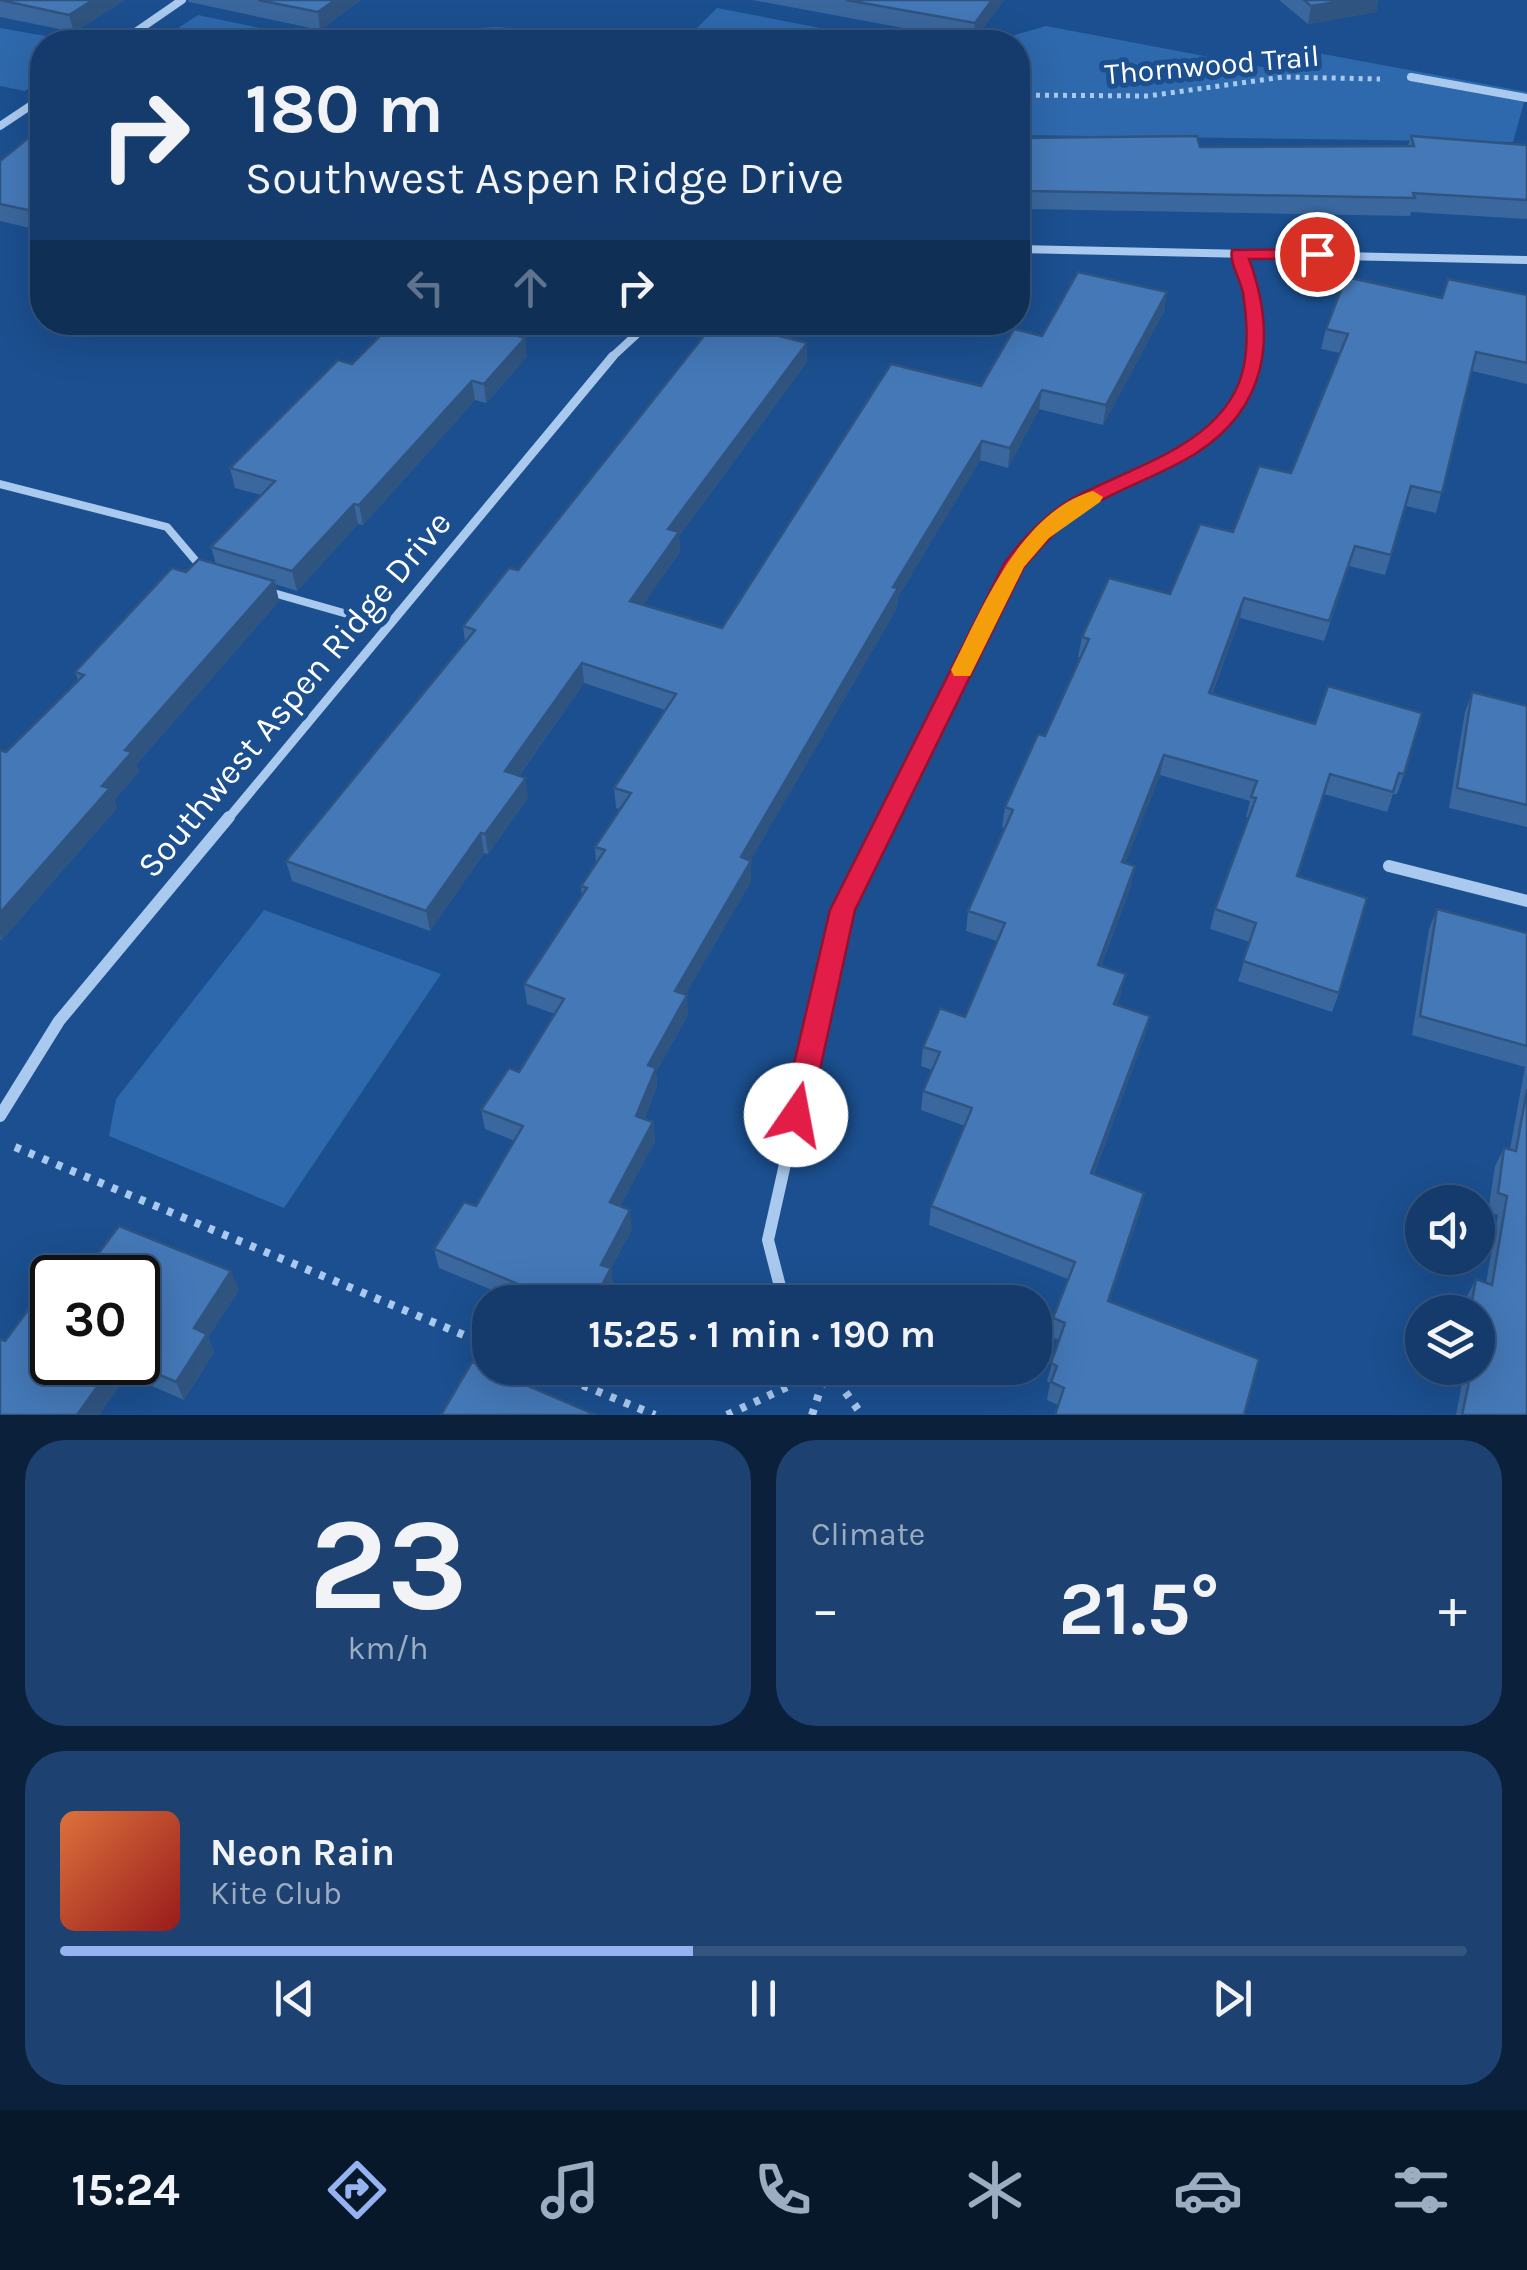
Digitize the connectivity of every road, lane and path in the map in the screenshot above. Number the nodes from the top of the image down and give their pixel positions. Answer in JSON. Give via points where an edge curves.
{"nodes":[{"id":1,"x":182,"y":0,"type":"edge"},
{"id":2,"x":144,"y":27,"type":"junction"},
{"id":3,"x":140,"y":30,"type":"edge"},
{"id":4,"x":158,"y":30,"type":"edge"},
{"id":5,"x":1411,"y":78,"type":"joint"},
{"id":6,"x":1030,"y":96,"type":"edge"},
{"id":7,"x":1527,"y":98,"type":"edge"},
{"id":8,"x":30,"y":106,"type":"edge"},
{"id":9,"x":0,"y":126,"type":"edge"},
{"id":10,"x":1030,"y":248,"type":"edge"},
{"id":11,"x":1238,"y":253,"type":"junction"},
{"id":12,"x":1527,"y":260,"type":"edge"},
{"id":13,"x":632,"y":335,"type":"edge"},
{"id":14,"x":0,"y":484,"type":"edge"},
{"id":15,"x":205,"y":571,"type":"edge"},
{"id":16,"x":255,"y":587,"type":"edge"},
{"id":17,"x":386,"y":626,"type":"junction"},
{"id":18,"x":1389,"y":866,"type":"dead end"},
{"id":19,"x":1527,"y":901,"type":"edge"},
{"id":20,"x":0,"y":1116,"type":"edge"},
{"id":21,"x":0,"y":1141,"type":"edge"},
{"id":22,"x":780,"y":1285,"type":"edge"},
{"id":23,"x":472,"y":1338,"type":"edge"},
{"id":24,"x":583,"y":1385,"type":"edge"},
{"id":25,"x":791,"y":1385,"type":"edge"},
{"id":26,"x":822,"y":1385,"type":"edge"},
{"id":27,"x":840,"y":1385,"type":"edge"},
{"id":28,"x":655,"y":1415,"type":"edge"},
{"id":29,"x":727,"y":1415,"type":"edge"},
{"id":30,"x":812,"y":1415,"type":"edge"},
{"id":31,"x":862,"y":1415,"type":"edge"}],
"edges":[{"from":1,"to":2,"type":"street"},
{"from":2,"to":3,"type":"street"},
{"from":2,"to":4,"type":"path"},
{"from":5,"to":6,"type":"path","name":"Thornwood Trail","via":[[1284,77],[1148,96]]},
{"from":5,"to":7,"type":"street"},
{"from":8,"to":9,"type":"street"},
{"from":10,"to":11,"type":"street"},
{"from":11,"to":12,"type":"street"},
{"from":11,"to":22,"type":"street","via":[[1252,290],[1256,346],[1250,379],[1228,416],[1189,449],[1075,506],[1015,564],[842,910],[768,1240]]},
{"from":13,"to":17,"type":"street","name":"Southwest Aspen Ridge Drive"},
{"from":14,"to":15,"type":"lane","via":[[167,528]]},
{"from":16,"to":17,"type":"lane"},
{"from":17,"to":20,"type":"street","name":"Southwest Aspen Ridge Drive","via":[[59,1021]]},
{"from":18,"to":19,"type":"street"},
{"from":21,"to":23,"type":"path"},
{"from":24,"to":28,"type":"path"},
{"from":25,"to":29,"type":"path"},
{"from":26,"to":30,"type":"path"},
{"from":27,"to":31,"type":"path"}]}
